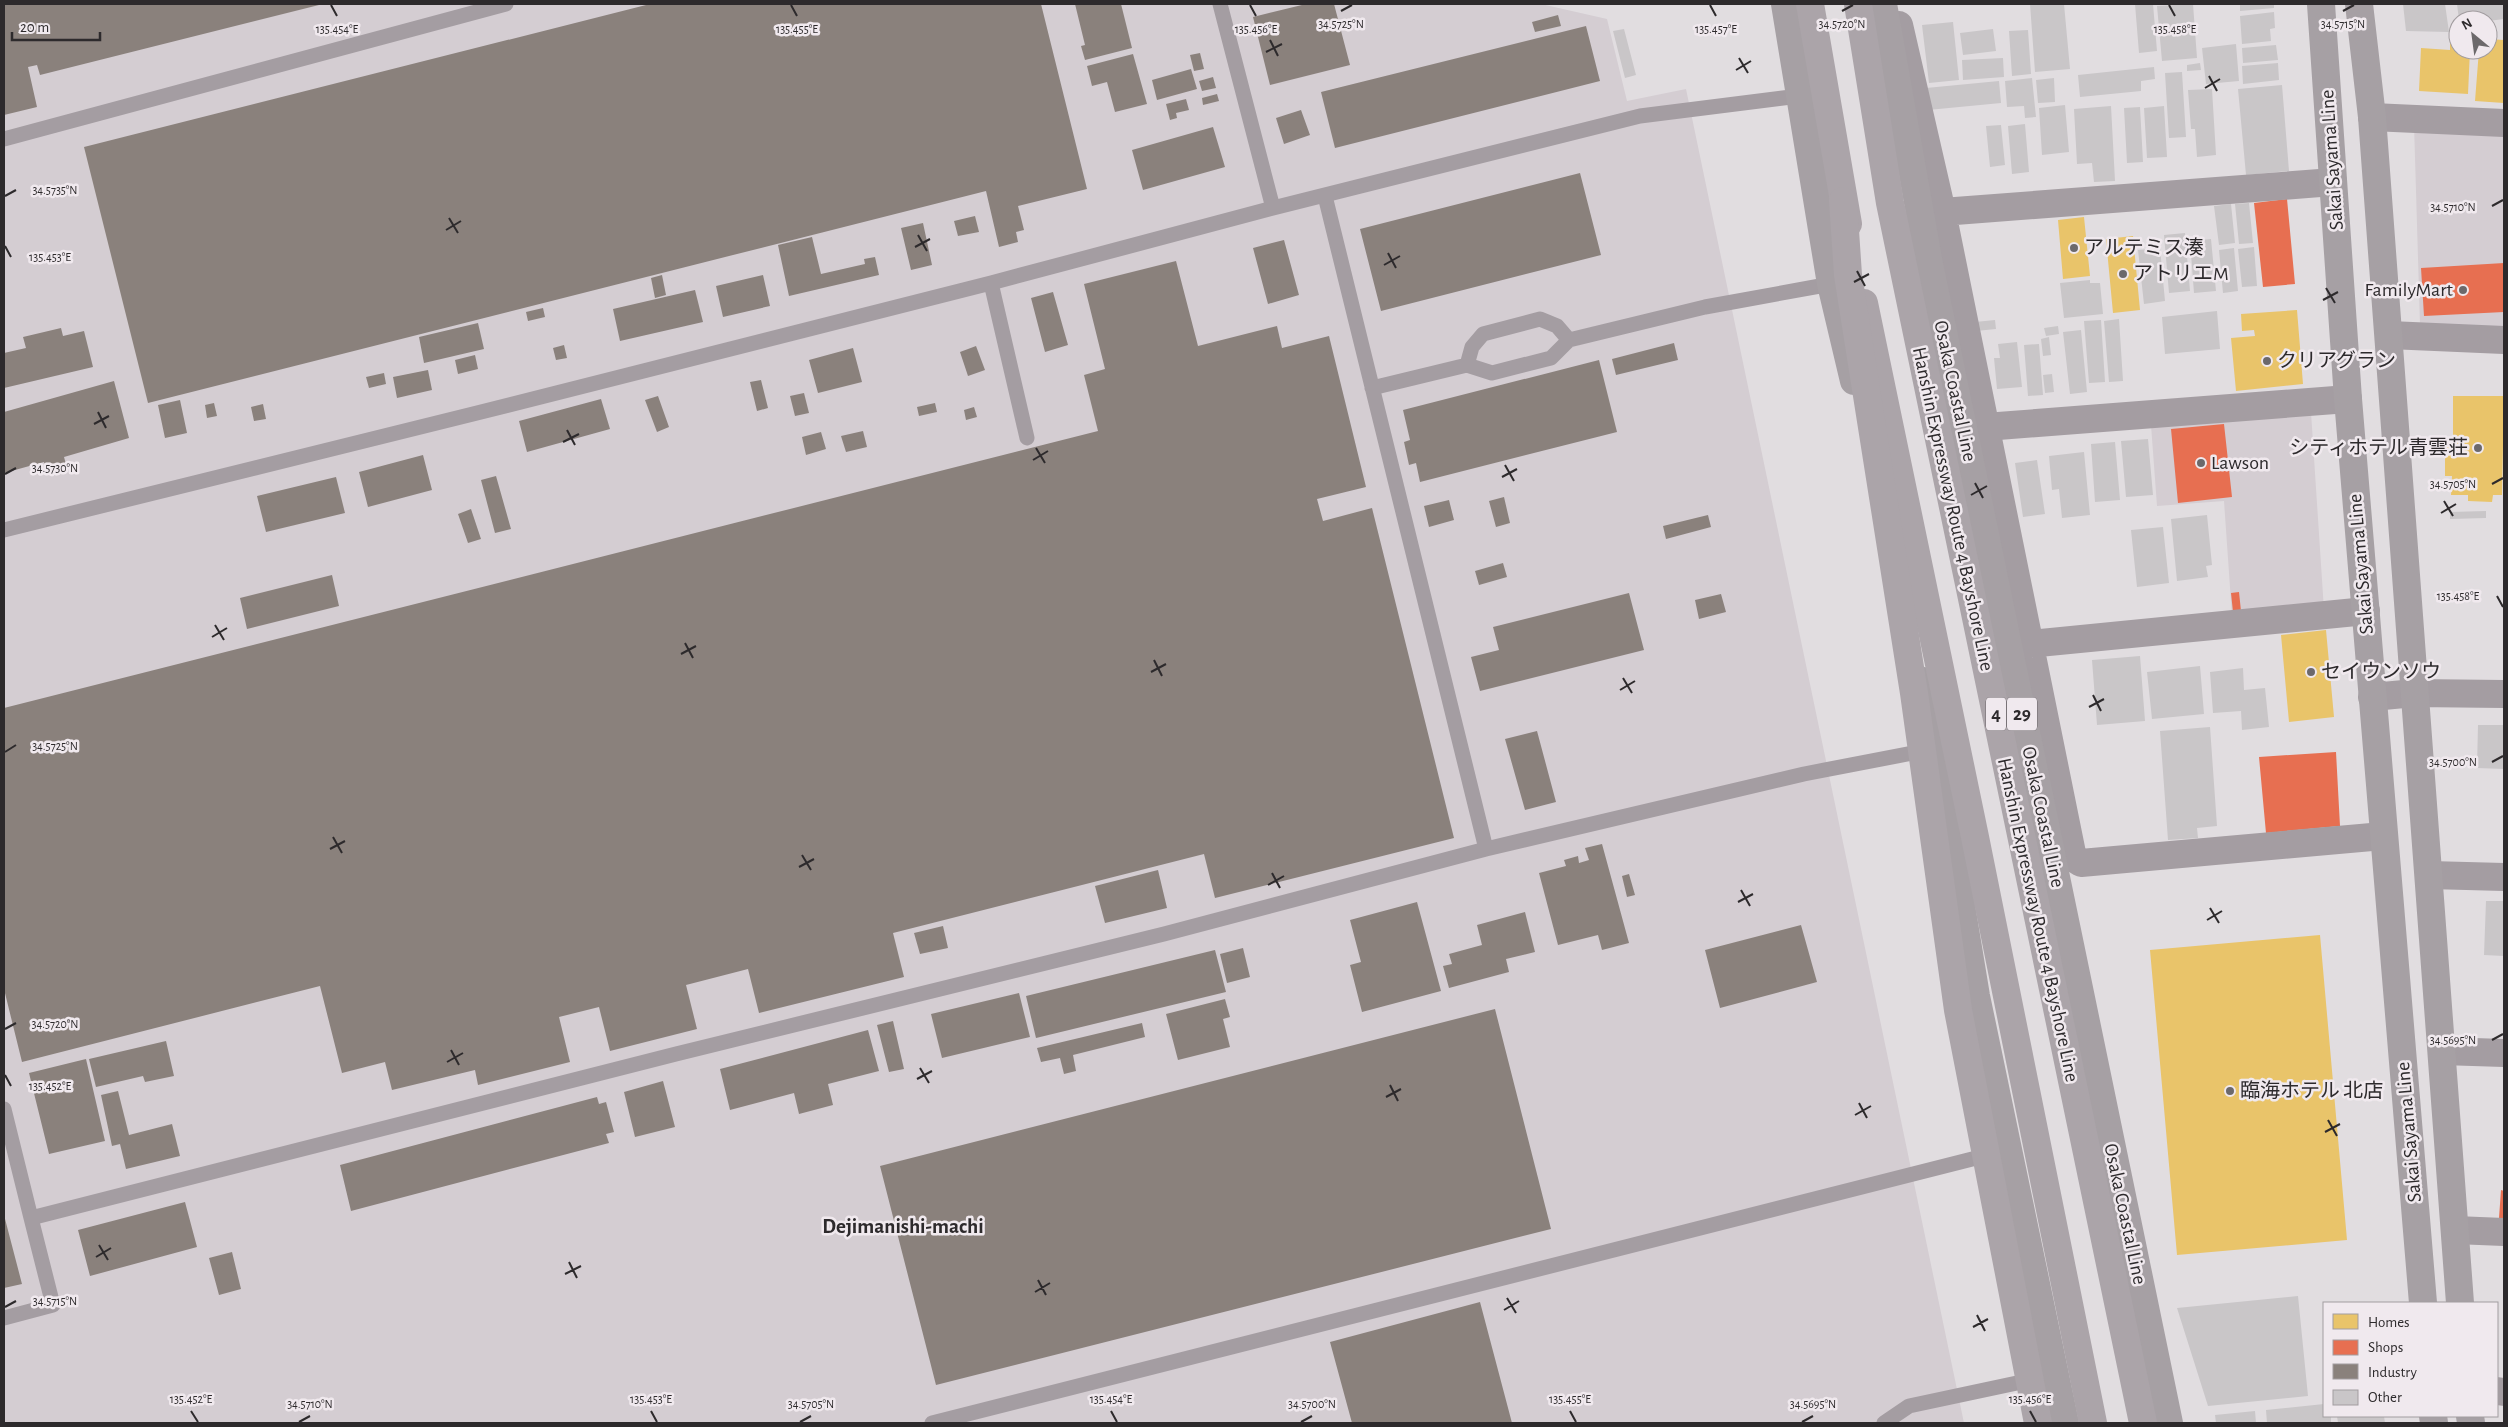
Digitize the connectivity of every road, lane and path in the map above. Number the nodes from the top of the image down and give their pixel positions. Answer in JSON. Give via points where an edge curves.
{"nodes":[{"id":1,"x":506,"y":4,"type":"edge"},
{"id":2,"x":1220,"y":4,"type":"edge"},
{"id":3,"x":1785,"y":4,"type":"edge"},
{"id":4,"x":1810,"y":4,"type":"edge"},
{"id":5,"x":1858,"y":4,"type":"edge"},
{"id":6,"x":1883,"y":4,"type":"edge"},
{"id":7,"x":1894,"y":4,"type":"edge"},
{"id":8,"x":2321,"y":4,"type":"edge"},
{"id":9,"x":2359,"y":4,"type":"edge"},
{"id":10,"x":1798,"y":96,"type":"junction"},
{"id":11,"x":2372,"y":116,"type":"junction"},
{"id":12,"x":2504,"y":123,"type":"edge"},
{"id":13,"x":4,"y":140,"type":"edge"},
{"id":14,"x":2333,"y":182,"type":"junction"},
{"id":15,"x":1326,"y":196,"type":"junction"},
{"id":16,"x":1843,"y":201,"type":"junction"},
{"id":17,"x":1273,"y":208,"type":"junction"},
{"id":18,"x":1942,"y":212,"type":"junction"},
{"id":19,"x":991,"y":283,"type":"junction"},
{"id":20,"x":1831,"y":284,"type":"junction"},
{"id":21,"x":2389,"y":335,"type":"junction"},
{"id":22,"x":1569,"y":340,"type":"junction"},
{"id":23,"x":2504,"y":340,"type":"edge"},
{"id":24,"x":1467,"y":365,"type":"junction"},
{"id":25,"x":1372,"y":388,"type":"junction"},
{"id":26,"x":2348,"y":399,"type":"junction"},
{"id":27,"x":1985,"y":427,"type":"junction"},
{"id":28,"x":1027,"y":438,"type":"dead end"},
{"id":29,"x":4,"y":530,"type":"edge"},
{"id":30,"x":2366,"y":611,"type":"junction"},
{"id":31,"x":2030,"y":644,"type":"junction"},
{"id":32,"x":2415,"y":694,"type":"junction"},
{"id":33,"x":2504,"y":694,"type":"edge"},
{"id":34,"x":2372,"y":697,"type":"junction"},
{"id":35,"x":1936,"y":749,"type":"junction"},
{"id":36,"x":2383,"y":836,"type":"junction"},
{"id":37,"x":1486,"y":849,"type":"junction"},
{"id":38,"x":2428,"y":875,"type":"junction"},
{"id":39,"x":2504,"y":877,"type":"edge"},
{"id":40,"x":2442,"y":1052,"type":"junction"},
{"id":41,"x":2504,"y":1054,"type":"edge"},
{"id":42,"x":4,"y":1109,"type":"edge"},
{"id":43,"x":2008,"y":1150,"type":"junction"},
{"id":44,"x":2093,"y":1182,"type":"junction"},
{"id":45,"x":31,"y":1218,"type":"junction"},
{"id":46,"x":2454,"y":1230,"type":"junction"},
{"id":47,"x":2504,"y":1232,"type":"edge"},
{"id":48,"x":2424,"y":1302,"type":"edge"},
{"id":49,"x":2460,"y":1302,"type":"edge"},
{"id":50,"x":4,"y":1318,"type":"edge"},
{"id":51,"x":2055,"y":1375,"type":"junction"},
{"id":52,"x":932,"y":1423,"type":"edge"},
{"id":53,"x":1884,"y":1423,"type":"edge"},
{"id":54,"x":2038,"y":1423,"type":"edge"},
{"id":55,"x":2065,"y":1423,"type":"edge"},
{"id":56,"x":2093,"y":1423,"type":"edge"},
{"id":57,"x":2142,"y":1423,"type":"edge"},
{"id":58,"x":2154,"y":1423,"type":"edge"},
{"id":59,"x":2168,"y":1423,"type":"edge"}],
"edges":[{"from":1,"to":13,"type":"lane"},
{"from":2,"to":17,"type":"lane"},
{"from":3,"to":10,"type":"main road"},
{"from":4,"to":16,"type":"highway"},
{"from":5,"to":44,"type":"highway","name":"Hanshin Expressway Route 4 Bayshore Line","number":"4","via":[[1890,203]]},
{"from":6,"to":59,"type":"main road","name":"Osaka Coastal Line","number":"29","via":[[1928,259]]},
{"from":7,"to":18,"type":"street"},
{"from":8,"to":14,"type":"main road","name":"Sakai Sayama Line"},
{"from":9,"to":11,"type":"main road","name":"Sakai Sayama Line"},
{"from":10,"to":15,"type":"lane","via":[[1640,116]]},
{"from":10,"to":20,"type":"main road"},
{"from":11,"to":12,"type":"street"},
{"from":11,"to":21,"type":"main road","name":"Sakai Sayama Line"},
{"from":14,"to":18,"type":"street"},
{"from":14,"to":26,"type":"main road","name":"Sakai Sayama Line"},
{"from":15,"to":17,"type":"lane"},
{"from":15,"to":25,"type":"lane"},
{"from":16,"to":54,"type":"highway","bridge":true,"via":[[1848,275],[1914,693],[1958,1010]]},
{"from":16,"to":56,"type":"highway","bridge":true,"via":[[1976,836]]},
{"from":17,"to":19,"type":"lane"},
{"from":18,"to":27,"type":"street"},
{"from":19,"to":28,"type":"lane"},
{"from":19,"to":29,"type":"lane"},
{"from":20,"to":22,"type":"lane","via":[[1705,307]]},
{"from":20,"to":35,"type":"main road","via":[[1928,699]]},
{"from":21,"to":23,"type":"street"},
{"from":21,"to":32,"type":"main road","name":"Sakai Sayama Line"},
{"from":22,"to":24,"type":"lane","via":[[1550,358],[1492,373]]},
{"from":22,"to":24,"type":"lane","via":[[1557,326],[1540,319],[1483,334],[1472,347]]},
{"from":24,"to":25,"type":"lane"},
{"from":25,"to":37,"type":"lane"},
{"from":26,"to":27,"type":"street"},
{"from":26,"to":30,"type":"main road","name":"Sakai Sayama Line"},
{"from":27,"to":31,"type":"street"},
{"from":30,"to":31,"type":"street"},
{"from":30,"to":34,"type":"main road","name":"Sakai Sayama Line"},
{"from":31,"to":36,"type":"street","via":[[2073,858],[2082,863]]},
{"from":32,"to":33,"type":"street"},
{"from":32,"to":34,"type":"street"},
{"from":32,"to":38,"type":"main road","name":"Sakai Sayama Line"},
{"from":34,"to":36,"type":"main road","name":"Sakai Sayama Line"},
{"from":35,"to":37,"type":"lane","via":[[1804,774]]},
{"from":35,"to":43,"type":"main road","via":[[1976,996]]},
{"from":36,"to":48,"type":"main road","name":"Sakai Sayama Line"},
{"from":37,"to":45,"type":"lane","via":[[1164,934]]},
{"from":38,"to":39,"type":"street"},
{"from":38,"to":40,"type":"main road","name":"Sakai Sayama Line"},
{"from":40,"to":41,"type":"street"},
{"from":40,"to":46,"type":"main road","name":"Sakai Sayama Line"},
{"from":42,"to":45,"type":"lane"},
{"from":43,"to":51,"type":"main road"},
{"from":43,"to":52,"type":"lane"},
{"from":44,"to":57,"type":"highway","name":"Hanshin Expressway Route 4 Bayshore Line","number":"4"},
{"from":44,"to":58,"type":"highway"},
{"from":45,"to":50,"type":"lane","via":[[53,1306]]},
{"from":46,"to":47,"type":"street"},
{"from":46,"to":49,"type":"main road","name":"Sakai Sayama Line"},
{"from":51,"to":53,"type":"lane","via":[[1909,1406]]},
{"from":51,"to":55,"type":"main road"}]}
